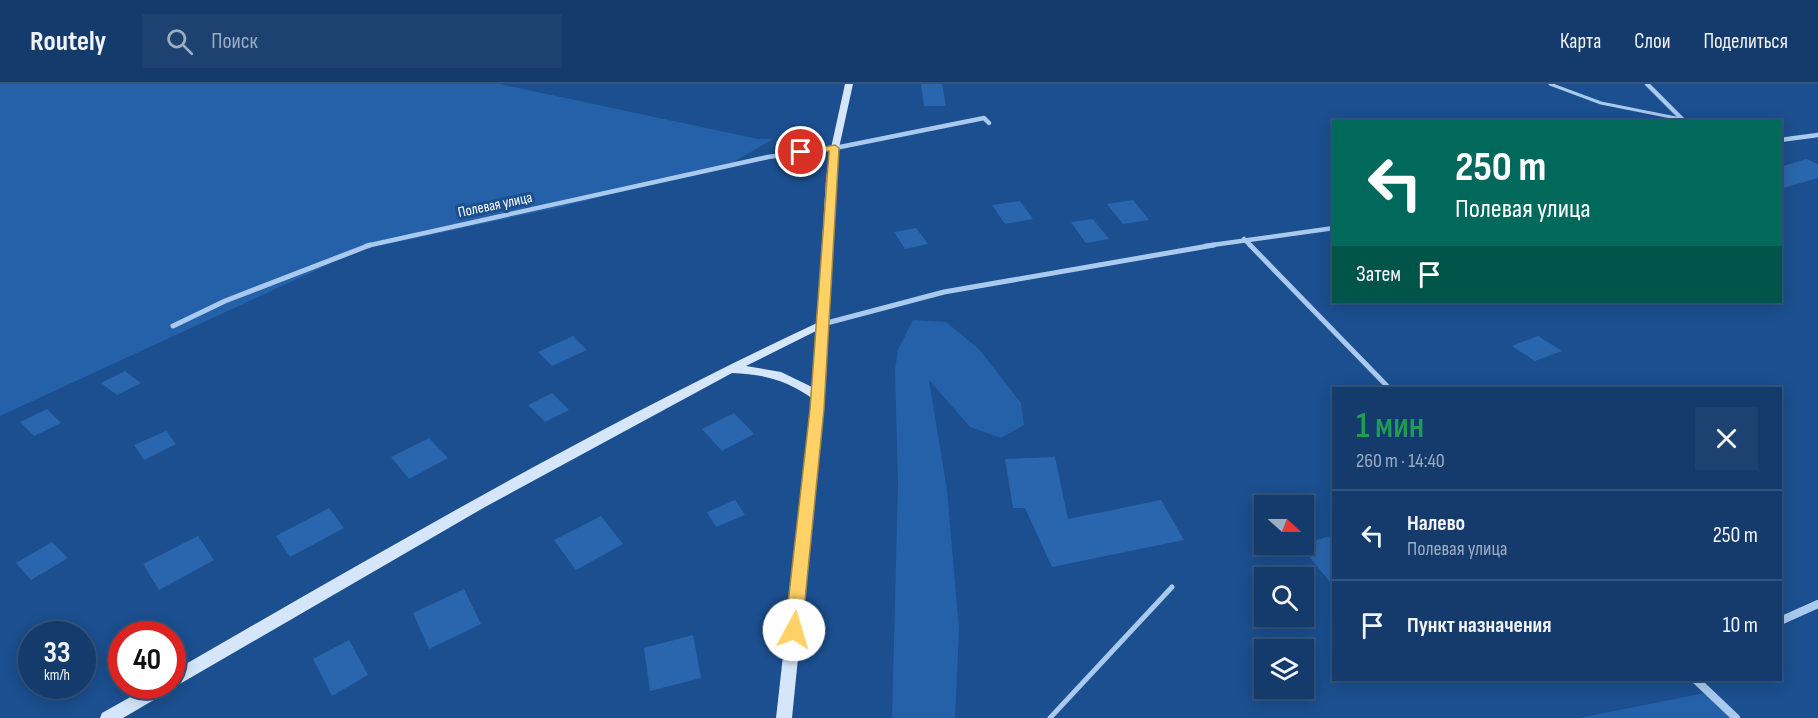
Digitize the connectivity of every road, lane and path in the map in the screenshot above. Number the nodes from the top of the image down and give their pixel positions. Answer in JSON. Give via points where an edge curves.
{"nodes":[{"id":1,"x":849,"y":84,"type":"edge"},
{"id":2,"x":1550,"y":84,"type":"edge"},
{"id":3,"x":1647,"y":84,"type":"edge"},
{"id":4,"x":1683,"y":120,"type":"edge"},
{"id":5,"x":989,"y":123,"type":"dead end"},
{"id":6,"x":1818,"y":135,"type":"edge"},
{"id":7,"x":1782,"y":140,"type":"edge"},
{"id":8,"x":835,"y":148,"type":"junction"},
{"id":9,"x":1332,"y":228,"type":"edge"},
{"id":10,"x":1244,"y":239,"type":"junction"},
{"id":11,"x":824,"y":324,"type":"junction"},
{"id":12,"x":173,"y":326,"type":"dead end"},
{"id":13,"x":726,"y":369,"type":"junction"},
{"id":14,"x":1388,"y":387,"type":"edge"},
{"id":15,"x":818,"y":397,"type":"junction"},
{"id":16,"x":1172,"y":587,"type":"dead end"},
{"id":17,"x":1818,"y":604,"type":"edge"},
{"id":18,"x":1782,"y":620,"type":"edge"},
{"id":19,"x":186,"y":672,"type":"edge"},
{"id":20,"x":1697,"y":681,"type":"edge"},
{"id":21,"x":141,"y":699,"type":"edge"},
{"id":22,"x":108,"y":718,"type":"edge"},
{"id":23,"x":784,"y":718,"type":"edge"},
{"id":24,"x":1050,"y":718,"type":"edge"},
{"id":25,"x":1736,"y":718,"type":"edge"}],
"edges":[{"from":1,"to":8,"type":"street"},
{"from":2,"to":4,"type":"lane","via":[[1601,103]]},
{"from":3,"to":4,"type":"street"},
{"from":5,"to":8,"type":"street","name":"Полевая улица","via":[[984,118]]},
{"from":6,"to":7,"type":"street"},
{"from":8,"to":11,"type":"street"},
{"from":8,"to":12,"type":"street","name":"Полевая улица","via":[[768,157],[369,245],[225,301]]},
{"from":9,"to":10,"type":"street"},
{"from":10,"to":11,"type":"street","via":[[872,307]]},
{"from":10,"to":14,"type":"street"},
{"from":11,"to":13,"type":"street"},
{"from":11,"to":15,"type":"street"},
{"from":13,"to":15,"type":"street","via":[[778,373],[794,379]]},
{"from":13,"to":19,"type":"street"},
{"from":15,"to":23,"type":"street"},
{"from":16,"to":24,"type":"lane"},
{"from":17,"to":18,"type":"street"},
{"from":20,"to":25,"type":"street"},
{"from":21,"to":22,"type":"street"}]}
